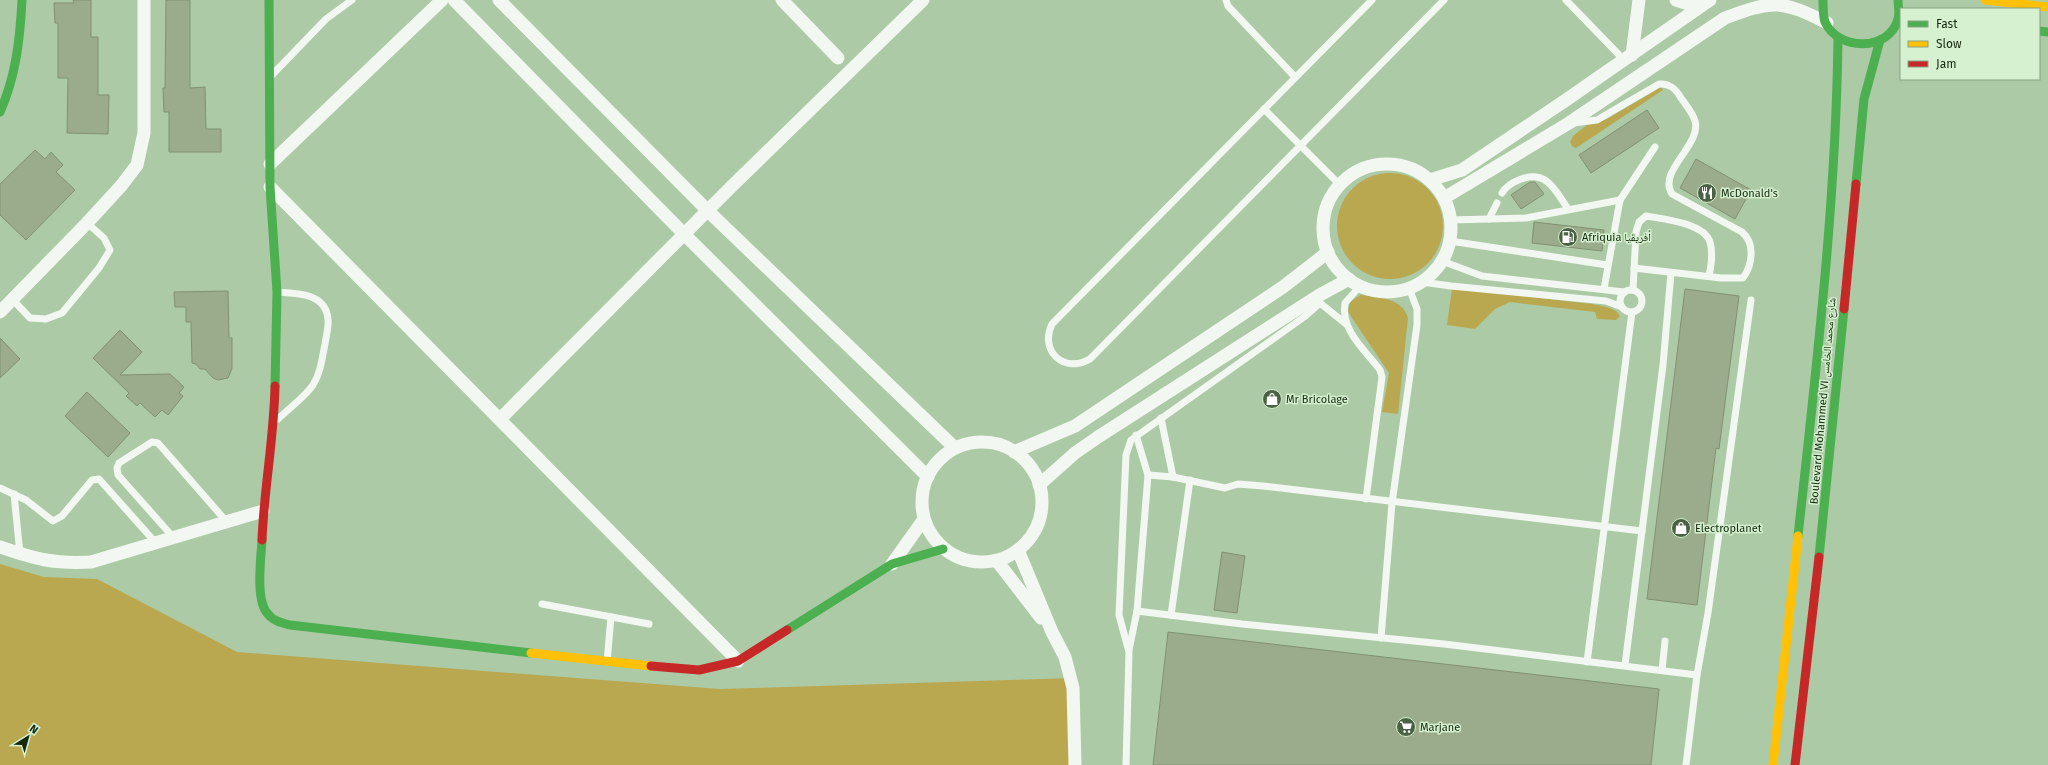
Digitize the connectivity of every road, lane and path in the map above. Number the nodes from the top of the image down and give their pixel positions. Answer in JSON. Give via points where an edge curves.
{"nodes":[{"id":1,"x":22,"y":0,"type":"edge"},
{"id":2,"x":144,"y":0,"type":"edge"},
{"id":3,"x":269,"y":0,"type":"edge"},
{"id":4,"x":352,"y":0,"type":"edge"},
{"id":5,"x":442,"y":0,"type":"edge"},
{"id":6,"x":454,"y":0,"type":"edge"},
{"id":7,"x":499,"y":0,"type":"edge"},
{"id":8,"x":782,"y":0,"type":"edge"},
{"id":9,"x":923,"y":0,"type":"edge"},
{"id":10,"x":1226,"y":0,"type":"edge"},
{"id":11,"x":1372,"y":0,"type":"edge"},
{"id":12,"x":1444,"y":0,"type":"edge"},
{"id":13,"x":1566,"y":0,"type":"edge"},
{"id":14,"x":1639,"y":0,"type":"edge"},
{"id":15,"x":1676,"y":0,"type":"edge"},
{"id":16,"x":1710,"y":0,"type":"edge"},
{"id":17,"x":1823,"y":0,"type":"edge"},
{"id":18,"x":1898,"y":0,"type":"edge"},
{"id":19,"x":1985,"y":0,"type":"edge"},
{"id":20,"x":1698,"y":7,"type":"junction"},
{"id":21,"x":2048,"y":7,"type":"edge"},
{"id":22,"x":1827,"y":24,"type":"junction"},
{"id":23,"x":1900,"y":30,"type":"edge"},
{"id":24,"x":1889,"y":34,"type":"junction"},
{"id":25,"x":1838,"y":38,"type":"junction"},
{"id":26,"x":1880,"y":40,"type":"junction"},
{"id":27,"x":838,"y":58,"type":"dead end"},
{"id":28,"x":1628,"y":58,"type":"junction"},
{"id":29,"x":1295,"y":77,"type":"junction"},
{"id":30,"x":268,"y":79,"type":"junction"},
{"id":31,"x":1264,"y":109,"type":"junction"},
{"id":32,"x":0,"y":112,"type":"edge"},
{"id":33,"x":1569,"y":123,"type":"junction"},
{"id":34,"x":1301,"y":146,"type":"junction"},
{"id":35,"x":1655,"y":147,"type":"dead end"},
{"id":36,"x":270,"y":164,"type":"junction"},
{"id":37,"x":1430,"y":180,"type":"junction"},
{"id":38,"x":1340,"y":184,"type":"junction"},
{"id":39,"x":270,"y":187,"type":"junction"},
{"id":40,"x":1502,"y":193,"type":"dead end"},
{"id":41,"x":1444,"y":198,"type":"junction"},
{"id":42,"x":1620,"y":200,"type":"junction"},
{"id":43,"x":1497,"y":203,"type":"dead end"},
{"id":44,"x":1568,"y":209,"type":"junction"},
{"id":45,"x":708,"y":211,"type":"junction"},
{"id":46,"x":1488,"y":219,"type":"junction"},
{"id":47,"x":1451,"y":220,"type":"junction"},
{"id":48,"x":87,"y":223,"type":"junction"},
{"id":49,"x":684,"y":234,"type":"junction"},
{"id":50,"x":1450,"y":241,"type":"junction"},
{"id":51,"x":1328,"y":252,"type":"junction"},
{"id":52,"x":1442,"y":261,"type":"junction"},
{"id":53,"x":1607,"y":264,"type":"junction"},
{"id":54,"x":1634,"y":268,"type":"junction"},
{"id":55,"x":1671,"y":273,"type":"junction"},
{"id":56,"x":1709,"y":276,"type":"junction"},
{"id":57,"x":1355,"y":282,"type":"junction"},
{"id":58,"x":1422,"y":282,"type":"junction"},
{"id":59,"x":1409,"y":288,"type":"junction"},
{"id":60,"x":1604,"y":289,"type":"junction"},
{"id":61,"x":1633,"y":290,"type":"junction"},
{"id":62,"x":277,"y":292,"type":"junction"},
{"id":63,"x":1624,"y":292,"type":"junction"},
{"id":64,"x":12,"y":299,"type":"junction"},
{"id":65,"x":1319,"y":299,"type":"junction"},
{"id":66,"x":1751,"y":300,"type":"dead end"},
{"id":67,"x":1622,"y":307,"type":"junction"},
{"id":68,"x":0,"y":312,"type":"edge"},
{"id":69,"x":1632,"y":312,"type":"junction"},
{"id":70,"x":1346,"y":324,"type":"junction"},
{"id":71,"x":500,"y":418,"type":"junction"},
{"id":72,"x":1161,"y":418,"type":"junction"},
{"id":73,"x":274,"y":422,"type":"junction"},
{"id":74,"x":1136,"y":435,"type":"junction"},
{"id":75,"x":955,"y":448,"type":"junction"},
{"id":76,"x":1014,"y":452,"type":"junction"},
{"id":77,"x":1148,"y":475,"type":"junction"},
{"id":78,"x":928,"y":477,"type":"junction"},
{"id":79,"x":1173,"y":477,"type":"junction"},
{"id":80,"x":1190,"y":480,"type":"junction"},
{"id":81,"x":1039,"y":484,"type":"junction"},
{"id":82,"x":0,"y":488,"type":"edge"},
{"id":83,"x":14,"y":494,"type":"junction"},
{"id":84,"x":1366,"y":499,"type":"junction"},
{"id":85,"x":1392,"y":502,"type":"junction"},
{"id":86,"x":263,"y":511,"type":"junction"},
{"id":87,"x":924,"y":519,"type":"junction"},
{"id":88,"x":226,"y":522,"type":"junction"},
{"id":89,"x":1604,"y":526,"type":"junction"},
{"id":90,"x":1642,"y":531,"type":"junction"},
{"id":91,"x":173,"y":537,"type":"junction"},
{"id":92,"x":155,"y":542,"type":"junction"},
{"id":93,"x":0,"y":547,"type":"edge"},
{"id":94,"x":943,"y":549,"type":"junction"},
{"id":95,"x":1018,"y":550,"type":"junction"},
{"id":96,"x":20,"y":554,"type":"junction"},
{"id":97,"x":997,"y":561,"type":"junction"},
{"id":98,"x":892,"y":564,"type":"junction"},
{"id":99,"x":542,"y":604,"type":"dead end"},
{"id":100,"x":1137,"y":611,"type":"junction"},
{"id":101,"x":1171,"y":615,"type":"junction"},
{"id":102,"x":611,"y":617,"type":"junction"},
{"id":103,"x":649,"y":624,"type":"dead end"},
{"id":104,"x":1052,"y":632,"type":"junction"},
{"id":105,"x":1381,"y":638,"type":"junction"},
{"id":106,"x":1665,"y":641,"type":"dead end"},
{"id":107,"x":1129,"y":652,"type":"junction"},
{"id":108,"x":738,"y":661,"type":"junction"},
{"id":109,"x":607,"y":662,"type":"junction"},
{"id":110,"x":1587,"y":662,"type":"junction"},
{"id":111,"x":1625,"y":665,"type":"junction"},
{"id":112,"x":1662,"y":670,"type":"junction"},
{"id":113,"x":1697,"y":675,"type":"junction"},
{"id":114,"x":1075,"y":765,"type":"edge"},
{"id":115,"x":1126,"y":765,"type":"edge"},
{"id":116,"x":1686,"y":765,"type":"edge"},
{"id":117,"x":1773,"y":765,"type":"edge"},
{"id":118,"x":1795,"y":765,"type":"edge"}],
"edges":[{"from":1,"to":32,"type":"main road","via":[[19,52],[13,78]]},
{"from":2,"to":48,"type":"street","via":[[144,133],[141,150],[137,165],[131,174]]},
{"from":3,"to":30,"type":"main road"},
{"from":4,"to":30,"type":"lane","via":[[326,19]]},
{"from":5,"to":36,"type":"street"},
{"from":6,"to":49,"type":"street"},
{"from":7,"to":45,"type":"street"},
{"from":8,"to":27,"type":"street"},
{"from":9,"to":45,"type":"street"},
{"from":10,"to":29,"type":"lane","via":[[1228,6]]},
{"from":11,"to":29,"type":"lane"},
{"from":12,"to":34,"type":"lane"},
{"from":13,"to":28,"type":"lane"},
{"from":14,"to":28,"type":"street"},
{"from":15,"to":20,"type":"street"},
{"from":16,"to":20,"type":"street"},
{"from":17,"to":22,"type":"main road","via":[[1822,12]]},
{"from":18,"to":24,"type":"main road","via":[[1899,14]]},
{"from":19,"to":21,"type":"main road"},
{"from":20,"to":28,"type":"street"},
{"from":22,"to":25,"type":"main road"},
{"from":22,"to":33,"type":"street","via":[[1802,7],[1782,1],[1753,6],[1725,18]]},
{"from":23,"to":24,"type":"main road"},
{"from":24,"to":26,"type":"main road"},
{"from":25,"to":26,"type":"main road","via":[[1855,45],[1872,44]]},
{"from":25,"to":117,"type":"main road","name":"Boulevard Mohammed VI شارع محمد الخامس","via":[[1838,96],[1821,303]]},
{"from":26,"to":118,"type":"main road","name":"Boulevard Mohammed VI شارع محمد الخامس","via":[[1864,99],[1825,505]]},
{"from":28,"to":37,"type":"street","via":[[1462,170]]},
{"from":29,"to":31,"type":"lane"},
{"from":30,"to":36,"type":"main road"},
{"from":31,"to":34,"type":"lane"},
{"from":31,"to":34,"type":"lane","via":[[1052,324],[1049,330],[1049,345],[1056,357],[1069,364],[1084,363],[1090,359]]},
{"from":33,"to":41,"type":"street"},
{"from":33,"to":56,"type":"lane","via":[[1597,120],[1659,84],[1676,89],[1696,123],[1691,140],[1669,179],[1670,190],[1672,194],[1742,232],[1749,238],[1752,249],[1749,271],[1744,278]]},
{"from":34,"to":38,"type":"lane"},
{"from":35,"to":42,"type":"lane"},
{"from":36,"to":39,"type":"main road"},
{"from":37,"to":38,"type":"street","via":[[1413,170],[1394,164],[1374,165],[1356,172]]},
{"from":37,"to":41,"type":"street"},
{"from":38,"to":51,"type":"street","via":[[1330,199],[1324,216],[1323,234]]},
{"from":39,"to":62,"type":"main road"},
{"from":39,"to":71,"type":"street"},
{"from":40,"to":44,"type":"lane","via":[[1516,181],[1541,176]]},
{"from":41,"to":47,"type":"street"},
{"from":42,"to":44,"type":"lane"},
{"from":42,"to":53,"type":"lane"},
{"from":43,"to":46,"type":"lane"},
{"from":44,"to":46,"type":"lane","via":[[1526,218]]},
{"from":45,"to":49,"type":"street"},
{"from":45,"to":75,"type":"street"},
{"from":46,"to":47,"type":"lane"},
{"from":47,"to":50,"type":"street"},
{"from":48,"to":64,"type":"street"},
{"from":48,"to":64,"type":"lane","via":[[104,238],[110,250],[99,268],[62,313],[46,319],[30,318]]},
{"from":49,"to":71,"type":"street"},
{"from":49,"to":78,"type":"street"},
{"from":50,"to":52,"type":"street"},
{"from":50,"to":53,"type":"lane"},
{"from":51,"to":57,"type":"street","via":[[1336,267]]},
{"from":51,"to":76,"type":"street","via":[[1276,292],[1076,426]]},
{"from":52,"to":58,"type":"street"},
{"from":52,"to":60,"type":"lane","via":[[1482,276]]},
{"from":53,"to":60,"type":"lane"},
{"from":54,"to":55,"type":"lane"},
{"from":54,"to":56,"type":"lane","via":[[1637,227],[1646,216],[1682,222],[1705,235],[1710,243]]},
{"from":54,"to":61,"type":"lane"},
{"from":55,"to":56,"type":"lane"},
{"from":55,"to":90,"type":"lane","via":[[1663,365]]},
{"from":57,"to":59,"type":"street","via":[[1368,289],[1388,292]]},
{"from":57,"to":65,"type":"street"},
{"from":57,"to":70,"type":"lane","via":[[1345,303]]},
{"from":58,"to":59,"type":"street"},
{"from":58,"to":67,"type":"lane","via":[[1606,301]]},
{"from":59,"to":85,"type":"lane","via":[[1417,309],[1417,325]]},
{"from":60,"to":63,"type":"lane"},
{"from":61,"to":63,"type":"lane"},
{"from":61,"to":69,"type":"lane","via":[[1641,295],[1642,304]]},
{"from":62,"to":73,"type":"main road"},
{"from":62,"to":73,"type":"lane","via":[[304,293],[322,303],[329,320],[320,369],[313,384]]},
{"from":63,"to":67,"type":"lane","via":[[1620,299]]},
{"from":64,"to":68,"type":"street"},
{"from":65,"to":70,"type":"lane"},
{"from":65,"to":72,"type":"lane","via":[[1304,317]]},
{"from":65,"to":81,"type":"street","via":[[1098,436]]},
{"from":66,"to":113,"type":"lane"},
{"from":67,"to":69,"type":"lane"},
{"from":69,"to":89,"type":"lane"},
{"from":70,"to":84,"type":"lane","via":[[1380,370],[1382,377]]},
{"from":71,"to":108,"type":"street"},
{"from":72,"to":74,"type":"lane"},
{"from":72,"to":79,"type":"lane"},
{"from":73,"to":86,"type":"main road"},
{"from":74,"to":77,"type":"lane"},
{"from":74,"to":107,"type":"lane","via":[[1131,440],[1126,455],[1119,615]]},
{"from":75,"to":76,"type":"street","via":[[979,442],[995,444]]},
{"from":75,"to":78,"type":"street","via":[[932,467]]},
{"from":76,"to":81,"type":"street","via":[[1026,462]]},
{"from":77,"to":79,"type":"lane"},
{"from":77,"to":100,"type":"lane"},
{"from":78,"to":87,"type":"street","via":[[922,493]]},
{"from":79,"to":80,"type":"lane"},
{"from":80,"to":84,"type":"lane","via":[[1225,488],[1238,484]]},
{"from":80,"to":101,"type":"lane"},
{"from":81,"to":95,"type":"street","via":[[1042,504],[1037,525],[1032,535]]},
{"from":82,"to":83,"type":"lane"},
{"from":83,"to":92,"type":"lane","via":[[26,500],[49,519],[56,520],[92,480],[99,479]]},
{"from":83,"to":96,"type":"lane"},
{"from":84,"to":85,"type":"lane"},
{"from":85,"to":89,"type":"lane"},
{"from":85,"to":105,"type":"lane"},
{"from":86,"to":88,"type":"street"},
{"from":86,"to":109,"type":"main road","via":[[261,595],[267,614],[277,621],[298,626]]},
{"from":87,"to":94,"type":"street","via":[[930,533]]},
{"from":87,"to":98,"type":"street"},
{"from":88,"to":91,"type":"street"},
{"from":88,"to":91,"type":"lane","via":[[158,443],[148,443],[119,463],[118,475]]},
{"from":89,"to":90,"type":"lane"},
{"from":89,"to":110,"type":"lane"},
{"from":90,"to":111,"type":"lane"},
{"from":91,"to":92,"type":"street"},
{"from":92,"to":96,"type":"street","via":[[91,562],[36,560]]},
{"from":93,"to":96,"type":"street"},
{"from":94,"to":97,"type":"street","via":[[956,557],[982,562]]},
{"from":94,"to":98,"type":"main road"},
{"from":95,"to":97,"type":"street"},
{"from":95,"to":104,"type":"street"},
{"from":97,"to":104,"type":"street"},
{"from":98,"to":108,"type":"main road"},
{"from":99,"to":102,"type":"lane"},
{"from":100,"to":101,"type":"lane"},
{"from":100,"to":107,"type":"lane"},
{"from":101,"to":105,"type":"lane"},
{"from":102,"to":103,"type":"lane"},
{"from":102,"to":109,"type":"lane"},
{"from":104,"to":114,"type":"street","via":[[1065,657],[1073,688]]},
{"from":105,"to":110,"type":"lane"},
{"from":106,"to":112,"type":"lane"},
{"from":107,"to":115,"type":"lane"},
{"from":108,"to":109,"type":"main road","via":[[699,670]]},
{"from":110,"to":111,"type":"lane"},
{"from":111,"to":112,"type":"lane"},
{"from":112,"to":113,"type":"lane"},
{"from":113,"to":116,"type":"lane"}]}
